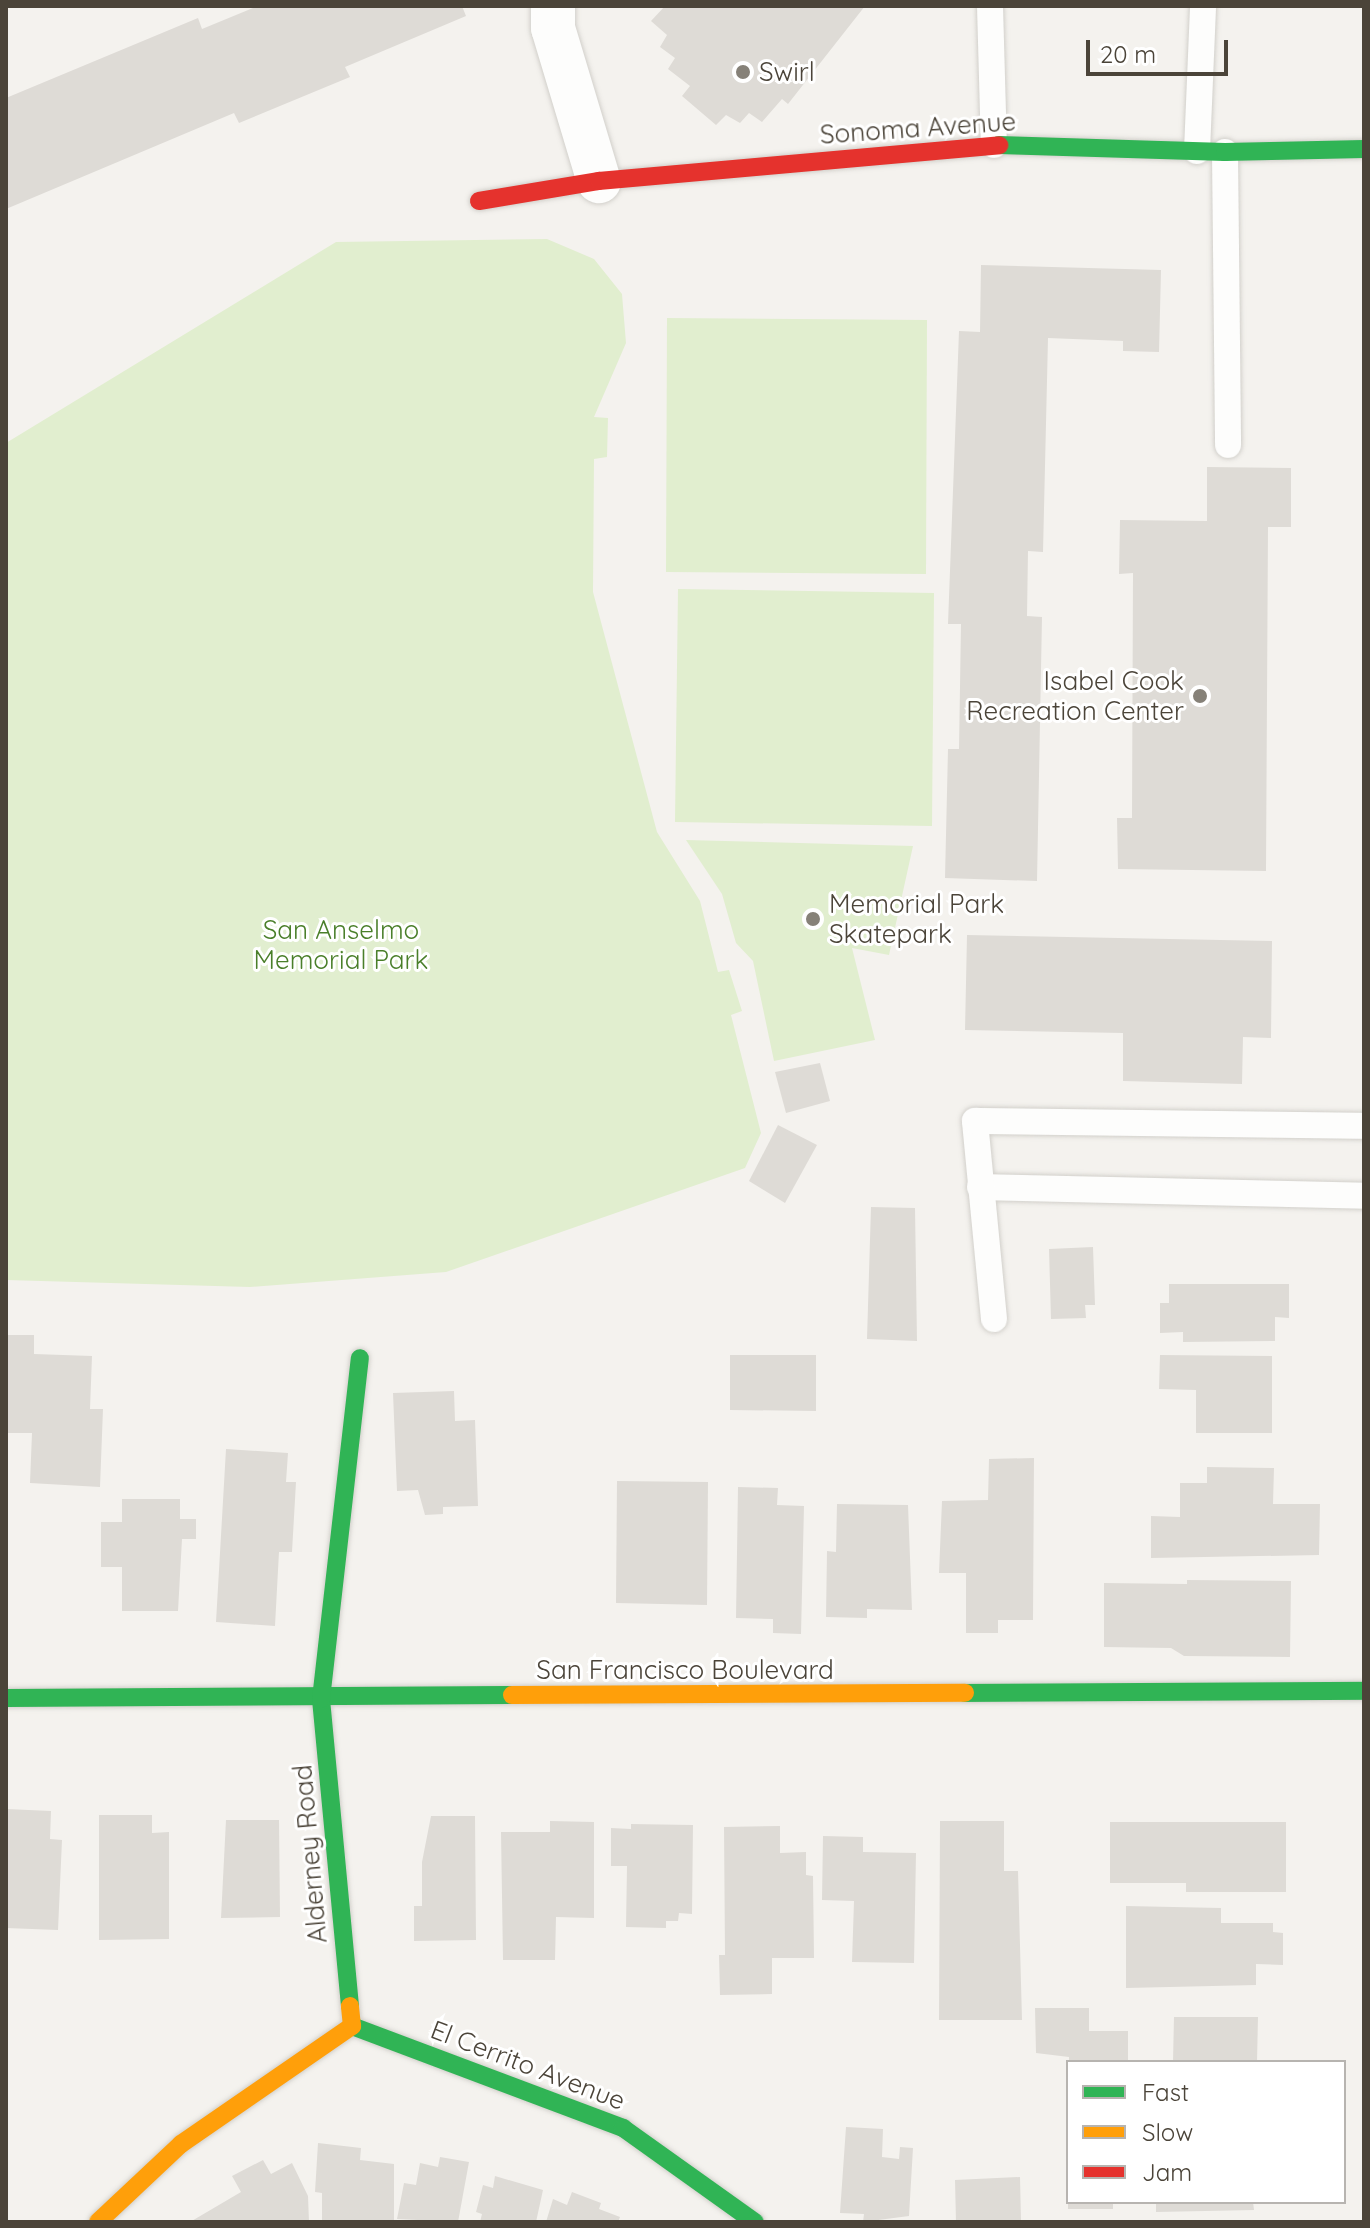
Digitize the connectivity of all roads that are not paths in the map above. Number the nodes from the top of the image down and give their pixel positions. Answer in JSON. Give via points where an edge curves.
{"nodes":[{"id":1,"x":553,"y":6,"type":"edge"},
{"id":2,"x":990,"y":6,"type":"edge"},
{"id":3,"x":1203,"y":6,"type":"edge"},
{"id":4,"x":994,"y":145,"type":"junction"},
{"id":5,"x":1364,"y":149,"type":"edge"},
{"id":6,"x":1197,"y":151,"type":"junction"},
{"id":7,"x":1225,"y":152,"type":"junction"},
{"id":8,"x":599,"y":181,"type":"junction"},
{"id":9,"x":479,"y":201,"type":"dead end"},
{"id":10,"x":1228,"y":445,"type":"dead end"},
{"id":11,"x":1364,"y":1126,"type":"edge"},
{"id":12,"x":980,"y":1187,"type":"junction"},
{"id":13,"x":1364,"y":1196,"type":"edge"},
{"id":14,"x":994,"y":1319,"type":"dead end"},
{"id":15,"x":360,"y":1358,"type":"dead end"},
{"id":16,"x":1364,"y":1691,"type":"edge"},
{"id":17,"x":6,"y":1698,"type":"edge"},
{"id":18,"x":321,"y":1699,"type":"junction"},
{"id":19,"x":352,"y":2026,"type":"junction"},
{"id":20,"x":98,"y":2222,"type":"edge"},
{"id":21,"x":755,"y":2222,"type":"edge"}],
"edges":[{"from":1,"to":8,"type":"street","via":[[553,28]]},
{"from":2,"to":4,"type":"lane"},
{"from":3,"to":6,"type":"lane"},
{"from":4,"to":6,"type":"street","name":"Sonoma Avenue"},
{"from":4,"to":8,"type":"street","name":"Sonoma Avenue"},
{"from":5,"to":7,"type":"street","name":"Sonoma Avenue"},
{"from":6,"to":7,"type":"street","name":"Sonoma Avenue"},
{"from":7,"to":10,"type":"lane"},
{"from":8,"to":9,"type":"street","name":"Sonoma Avenue"},
{"from":11,"to":12,"type":"lane","via":[[975,1121]]},
{"from":12,"to":13,"type":"lane"},
{"from":12,"to":14,"type":"lane"},
{"from":15,"to":18,"type":"street","name":"Alderney Road"},
{"from":16,"to":18,"type":"street","name":"San Francisco Boulevard"},
{"from":17,"to":18,"type":"street","name":"San Francisco Boulevard"},
{"from":18,"to":19,"type":"street","name":"Alderney Road"},
{"from":19,"to":20,"type":"street","via":[[181,2144]]},
{"from":19,"to":21,"type":"street","name":"El Cerrito Avenue","via":[[623,2128]]}]}
